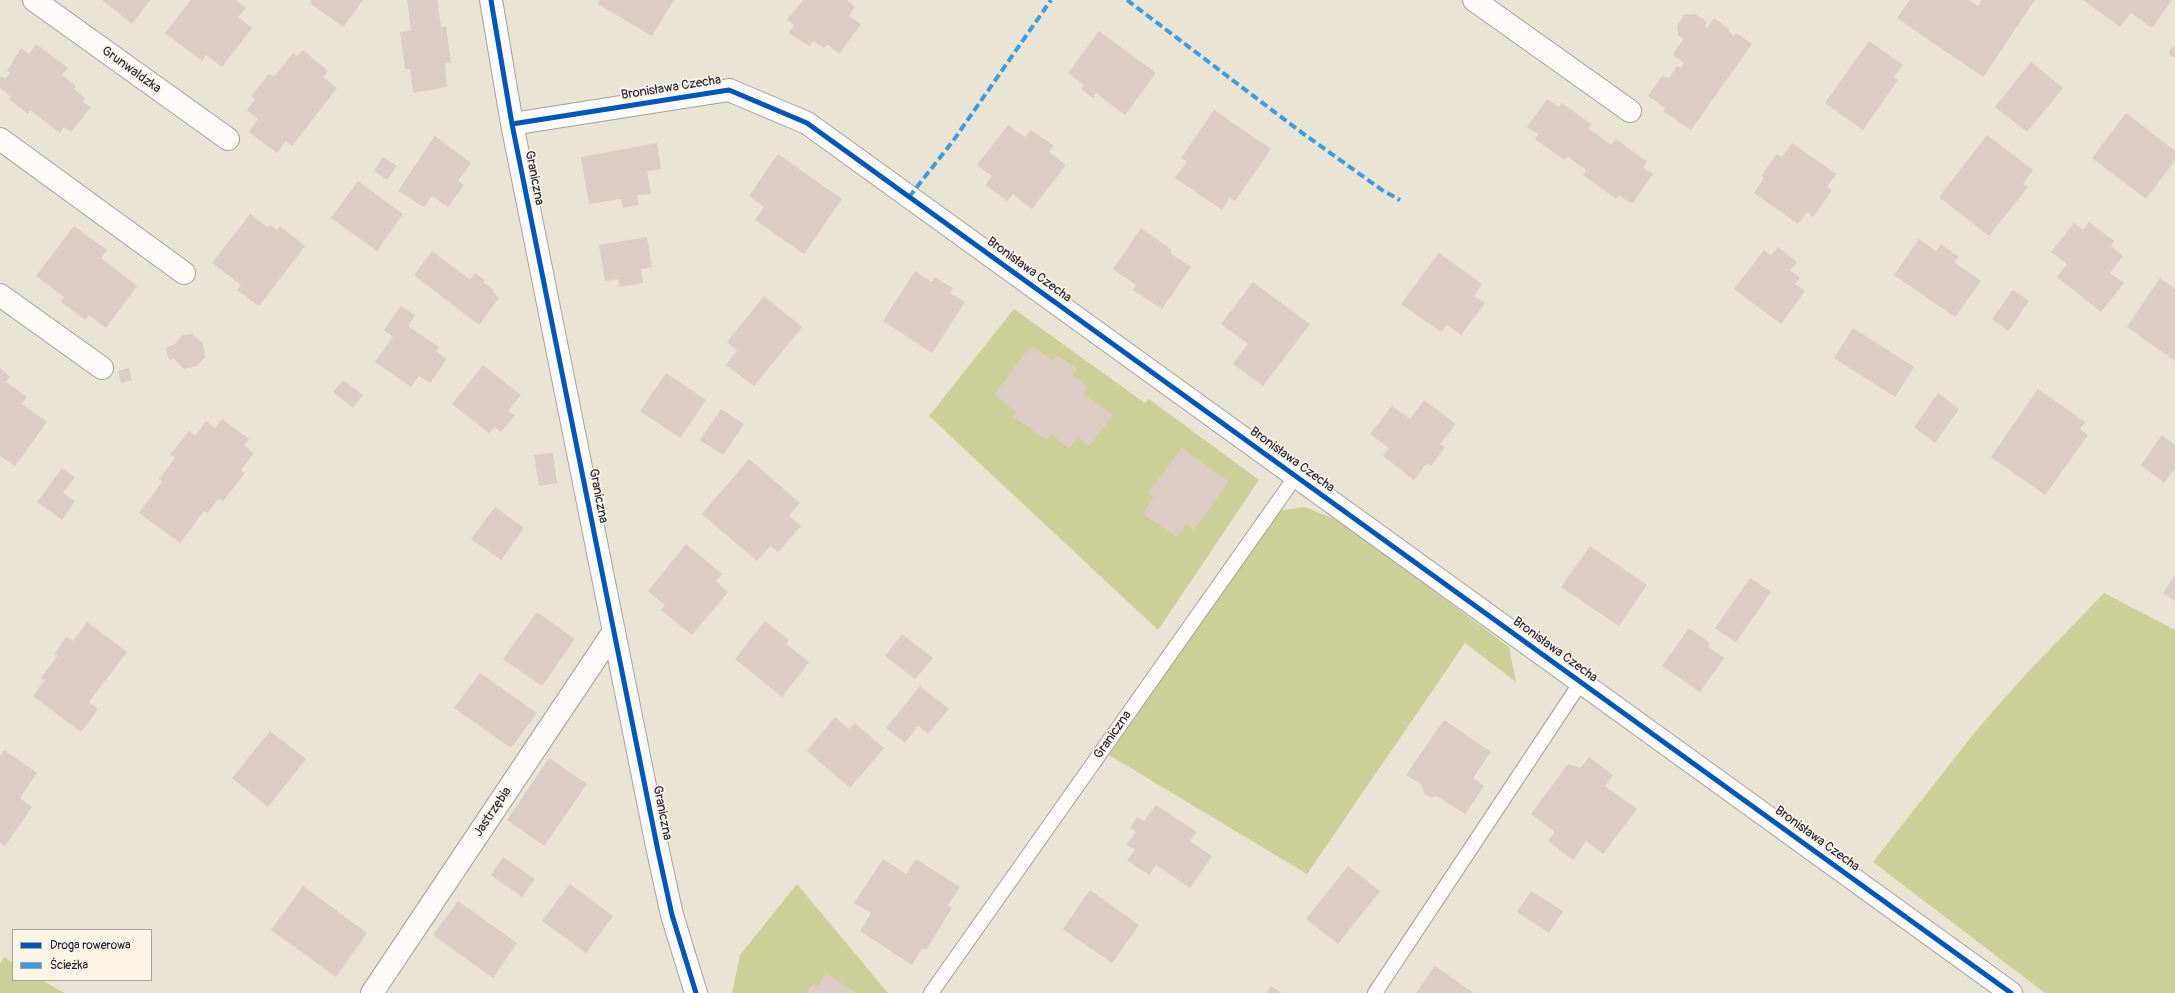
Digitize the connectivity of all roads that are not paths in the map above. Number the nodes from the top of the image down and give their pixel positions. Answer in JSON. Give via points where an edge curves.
{"nodes":[{"id":1,"x":34,"y":0,"type":"edge"},
{"id":2,"x":491,"y":0,"type":"edge"},
{"id":3,"x":1474,"y":0,"type":"edge"},
{"id":4,"x":1630,"y":111,"type":"dead end"},
{"id":5,"x":512,"y":124,"type":"junction"},
{"id":6,"x":0,"y":139,"type":"edge"},
{"id":7,"x":228,"y":140,"type":"dead end"},
{"id":8,"x":184,"y":273,"type":"dead end"},
{"id":9,"x":0,"y":295,"type":"edge"},
{"id":10,"x":102,"y":368,"type":"dead end"},
{"id":11,"x":1296,"y":476,"type":"junction"},
{"id":12,"x":614,"y":631,"type":"junction"},
{"id":13,"x":1581,"y":682,"type":"junction"},
{"id":14,"x":372,"y":993,"type":"edge"},
{"id":15,"x":696,"y":993,"type":"edge"},
{"id":16,"x":931,"y":993,"type":"edge"},
{"id":17,"x":1375,"y":993,"type":"edge"},
{"id":18,"x":2011,"y":993,"type":"edge"}],
"edges":[{"from":1,"to":7,"type":"street","name":"Grunwaldzka"},
{"from":2,"to":5,"type":"street","name":"Graniczna"},
{"from":3,"to":4,"type":"street"},
{"from":5,"to":11,"type":"street","name":"Bronisława Czecha","via":[[729,90],[807,123]]},
{"from":5,"to":12,"type":"street","name":"Graniczna"},
{"from":6,"to":8,"type":"street"},
{"from":9,"to":10,"type":"street"},
{"from":11,"to":13,"type":"street","name":"Bronisława Czecha"},
{"from":11,"to":16,"type":"lane","name":"Graniczna"},
{"from":12,"to":14,"type":"street","name":"Jastrzębia"},
{"from":12,"to":15,"type":"street","name":"Graniczna","via":[[672,915]]},
{"from":13,"to":17,"type":"lane","name":"Bronisława Czecha"},
{"from":13,"to":18,"type":"street","name":"Bronisława Czecha"}]}
